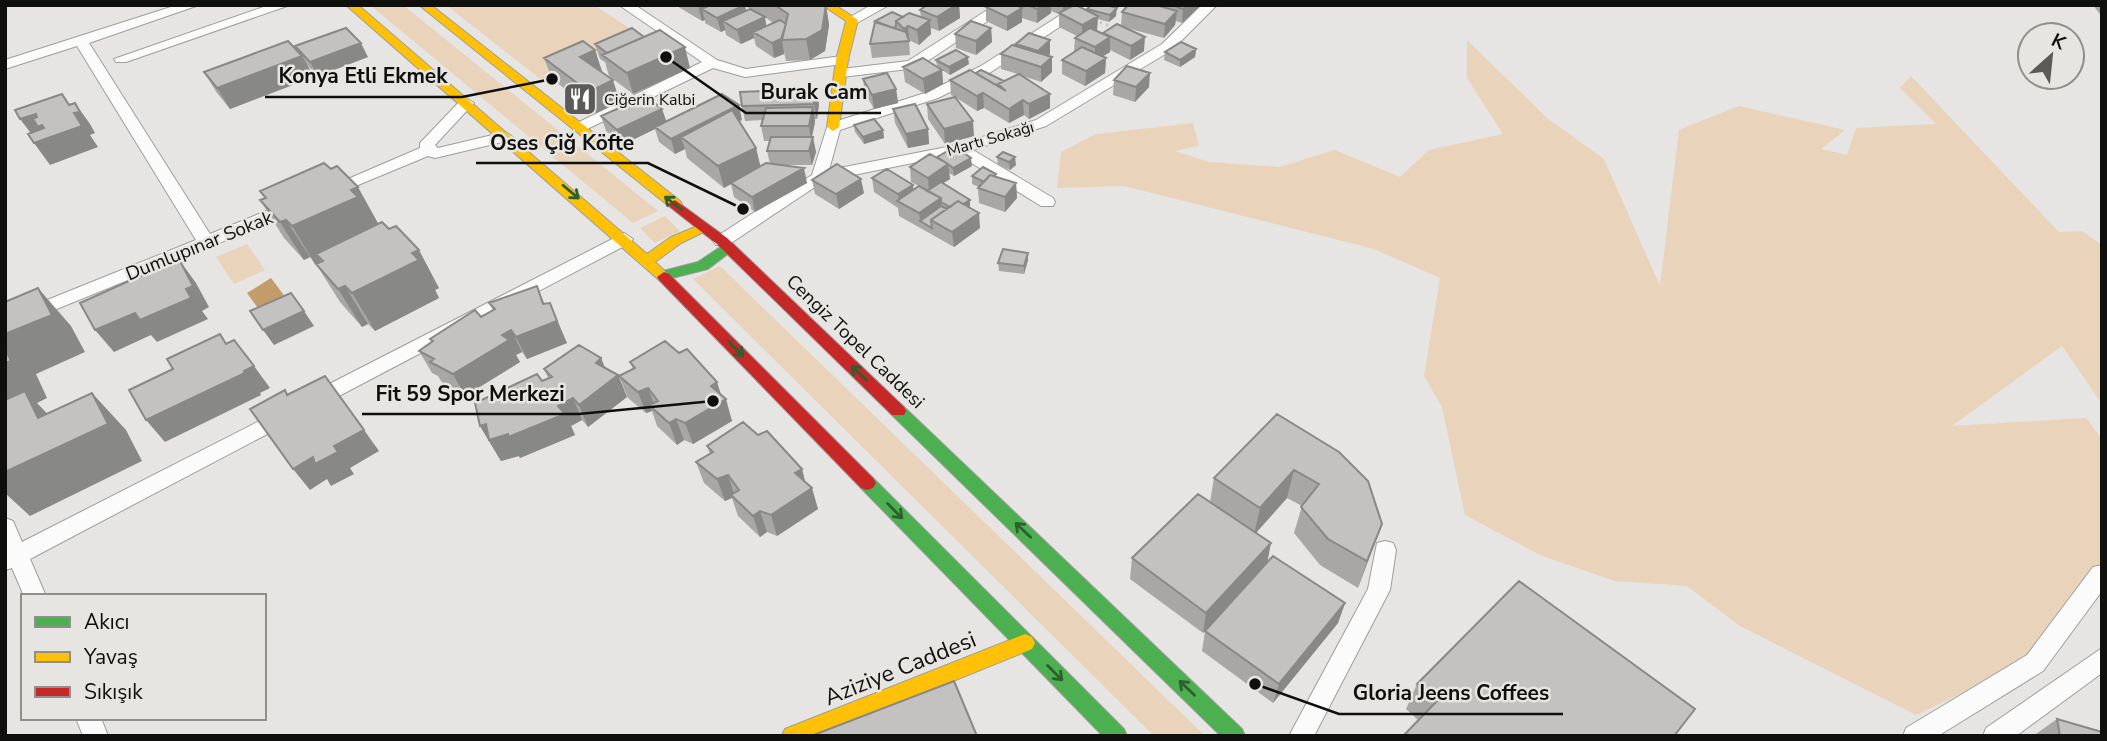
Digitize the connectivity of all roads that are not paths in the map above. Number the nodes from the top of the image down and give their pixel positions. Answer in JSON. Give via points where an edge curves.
{"nodes":[{"id":1,"x":192,"y":5,"type":"edge"},
{"id":2,"x":283,"y":5,"type":"edge"},
{"id":3,"x":351,"y":5,"type":"edge"},
{"id":4,"x":424,"y":5,"type":"edge"},
{"id":5,"x":626,"y":5,"type":"edge"},
{"id":6,"x":827,"y":5,"type":"edge"},
{"id":7,"x":882,"y":5,"type":"edge"},
{"id":8,"x":1005,"y":5,"type":"edge"},
{"id":9,"x":1210,"y":5,"type":"edge"},
{"id":10,"x":1081,"y":9,"type":"edge"},
{"id":11,"x":852,"y":20,"type":"junction"},
{"id":12,"x":81,"y":41,"type":"junction"},
{"id":13,"x":121,"y":59,"type":"dead end"},
{"id":14,"x":712,"y":63,"type":"junction"},
{"id":15,"x":5,"y":65,"type":"edge"},
{"id":16,"x":842,"y":66,"type":"junction"},
{"id":17,"x":466,"y":103,"type":"junction"},
{"id":18,"x":833,"y":127,"type":"junction"},
{"id":19,"x":579,"y":128,"type":"junction"},
{"id":20,"x":505,"y":137,"type":"junction"},
{"id":21,"x":431,"y":149,"type":"junction"},
{"id":22,"x":960,"y":149,"type":"junction"},
{"id":23,"x":819,"y":177,"type":"junction"},
{"id":24,"x":1047,"y":202,"type":"dead end"},
{"id":25,"x":705,"y":228,"type":"junction"},
{"id":26,"x":624,"y":239,"type":"junction"},
{"id":27,"x":206,"y":242,"type":"junction"},
{"id":28,"x":725,"y":244,"type":"junction"},
{"id":29,"x":648,"y":260,"type":"junction"},
{"id":30,"x":664,"y":275,"type":"junction"},
{"id":31,"x":5,"y":324,"type":"edge"},
{"id":32,"x":5,"y":527,"type":"edge"},
{"id":33,"x":1385,"y":550,"type":"dead end"},
{"id":34,"x":12,"y":558,"type":"edge"},
{"id":35,"x":2101,"y":574,"type":"edge"},
{"id":36,"x":35,"y":594,"type":"edge"},
{"id":37,"x":1025,"y":643,"type":"junction"},
{"id":38,"x":2102,"y":659,"type":"edge"},
{"id":39,"x":89,"y":720,"type":"edge"},
{"id":40,"x":96,"y":736,"type":"edge"},
{"id":41,"x":792,"y":736,"type":"edge"},
{"id":42,"x":1117,"y":736,"type":"edge"},
{"id":43,"x":1236,"y":736,"type":"edge"},
{"id":44,"x":1301,"y":736,"type":"edge"},
{"id":45,"x":1915,"y":736,"type":"edge"},
{"id":46,"x":1995,"y":736,"type":"edge"}],
"edges":[{"from":1,"to":12,"type":"street"},
{"from":2,"to":13,"type":"street"},
{"from":3,"to":17,"type":"main road"},
{"from":4,"to":19,"type":"main road","name":"Cengiz Topel Caddesi"},
{"from":5,"to":14,"type":"street"},
{"from":6,"to":11,"type":"main road"},
{"from":7,"to":11,"type":"street"},
{"from":8,"to":16,"type":"street","via":[[912,65]]},
{"from":9,"to":22,"type":"street","name":"Martı Sokağı","via":[[1167,47],[1041,123]]},
{"from":10,"to":18,"type":"street","via":[[986,69],[933,94]]},
{"from":11,"to":16,"type":"main road"},
{"from":12,"to":15,"type":"street"},
{"from":12,"to":27,"type":"street"},
{"from":14,"to":16,"type":"street","via":[[745,73]]},
{"from":14,"to":19,"type":"street"},
{"from":16,"to":18,"type":"main road"},
{"from":17,"to":20,"type":"main road"},
{"from":17,"to":21,"type":"street","via":[[426,146]]},
{"from":18,"to":23,"type":"street"},
{"from":25,"to":19,"type":"main road","name":"Cengiz Topel Caddesi","one_way":true},
{"from":20,"to":21,"type":"street","name":"Dumlupınar Sokak","via":[[435,153]]},
{"from":20,"to":26,"type":"main road","one_way":true},
{"from":21,"to":27,"type":"street","name":"Dumlupınar Sokak"},
{"from":22,"to":23,"type":"street","name":"Martı Sokağı"},
{"from":22,"to":24,"type":"street"},
{"from":23,"to":28,"type":"street"},
{"from":25,"to":28,"type":"main road","name":"Cengiz Topel Caddesi"},
{"from":25,"to":29,"type":"main road","via":[[676,240]]},
{"from":26,"to":29,"type":"main road"},
{"from":26,"to":34,"type":"street"},
{"from":27,"to":31,"type":"street","name":"Dumlupınar Sokak"},
{"from":28,"to":30,"type":"main road","via":[[703,265]]},
{"from":43,"to":28,"type":"main road","name":"Cengiz Topel Caddesi","one_way":true},
{"from":29,"to":30,"type":"main road"},
{"from":30,"to":37,"type":"main road","one_way":true},
{"from":32,"to":34,"type":"street"},
{"from":33,"to":44,"type":"street","via":[[1379,590]]},
{"from":34,"to":36,"type":"street"},
{"from":35,"to":45,"type":"street","via":[[2035,663]]},
{"from":37,"to":41,"type":"main road","name":"Aziziye Caddesi"},
{"from":37,"to":42,"type":"main road","one_way":true},
{"from":38,"to":46,"type":"street"},
{"from":39,"to":40,"type":"street"}]}
